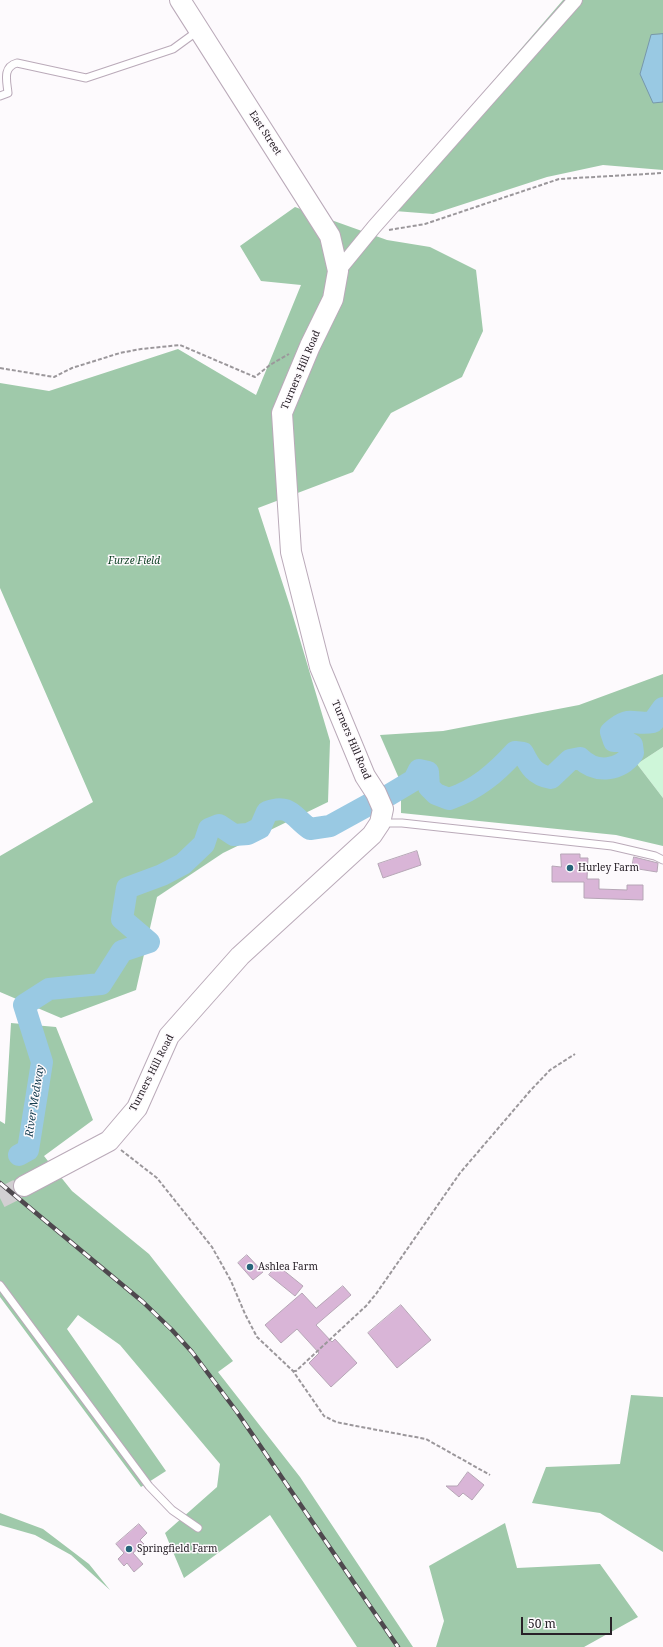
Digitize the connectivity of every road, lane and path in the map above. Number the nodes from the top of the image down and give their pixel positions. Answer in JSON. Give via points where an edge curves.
{"nodes":[{"id":1,"x":180,"y":0,"type":"edge"},
{"id":2,"x":575,"y":0,"type":"edge"},
{"id":3,"x":199,"y":30,"type":"junction"},
{"id":4,"x":0,"y":96,"type":"edge"},
{"id":5,"x":663,"y":173,"type":"edge"},
{"id":6,"x":374,"y":227,"type":"junction"},
{"id":7,"x":338,"y":271,"type":"junction"},
{"id":8,"x":310,"y":346,"type":"junction"},
{"id":9,"x":0,"y":368,"type":"edge"},
{"id":10,"x":380,"y":824,"type":"junction"},
{"id":11,"x":663,"y":860,"type":"edge"},
{"id":12,"x":576,"y":1054,"type":"dead end"},
{"id":13,"x":109,"y":1141,"type":"junction"},
{"id":14,"x":24,"y":1186,"type":"tunnel mouth"},
{"id":15,"x":0,"y":1285,"type":"edge"},
{"id":16,"x":293,"y":1371,"type":"junction"},
{"id":17,"x":490,"y":1474,"type":"dead end"},
{"id":18,"x":198,"y":1528,"type":"dead end"}],
"edges":[{"from":1,"to":3,"type":"main road","name":"East Street"},
{"from":2,"to":6,"type":"street"},
{"from":3,"to":4,"type":"lane","via":[[173,49],[86,78],[17,63],[8,68],[8,93]]},
{"from":3,"to":7,"type":"main road","name":"East Street","via":[[330,236]]},
{"from":5,"to":6,"type":"path","via":[[559,179],[425,224],[378,232]]},
{"from":6,"to":7,"type":"street"},
{"from":7,"to":8,"type":"main road","name":"Turners Hill Road","via":[[333,299]]},
{"from":8,"to":9,"type":"path","via":[[304,345],[255,377],[180,345],[120,353],[72,368],[54,377]]},
{"from":8,"to":10,"type":"main road","name":"Turners Hill Road","via":[[282,413],[291,552],[320,667],[365,776],[383,809]]},
{"from":10,"to":11,"type":"lane","via":[[402,823],[612,846]]},
{"from":10,"to":13,"type":"main road","name":"Turners Hill Road","via":[[372,835],[240,956],[169,1036],[137,1108]]},
{"from":12,"to":16,"type":"path","via":[[550,1070],[460,1173],[366,1306]]},
{"from":13,"to":14,"type":"main road","name":"Turners Hill Road"},
{"from":13,"to":16,"type":"path","via":[[157,1178],[212,1248],[231,1281],[257,1337]]},
{"from":15,"to":18,"type":"lane","via":[[149,1486],[172,1510]]},
{"from":16,"to":17,"type":"path","via":[[324,1416],[336,1422],[426,1439]]}]}
